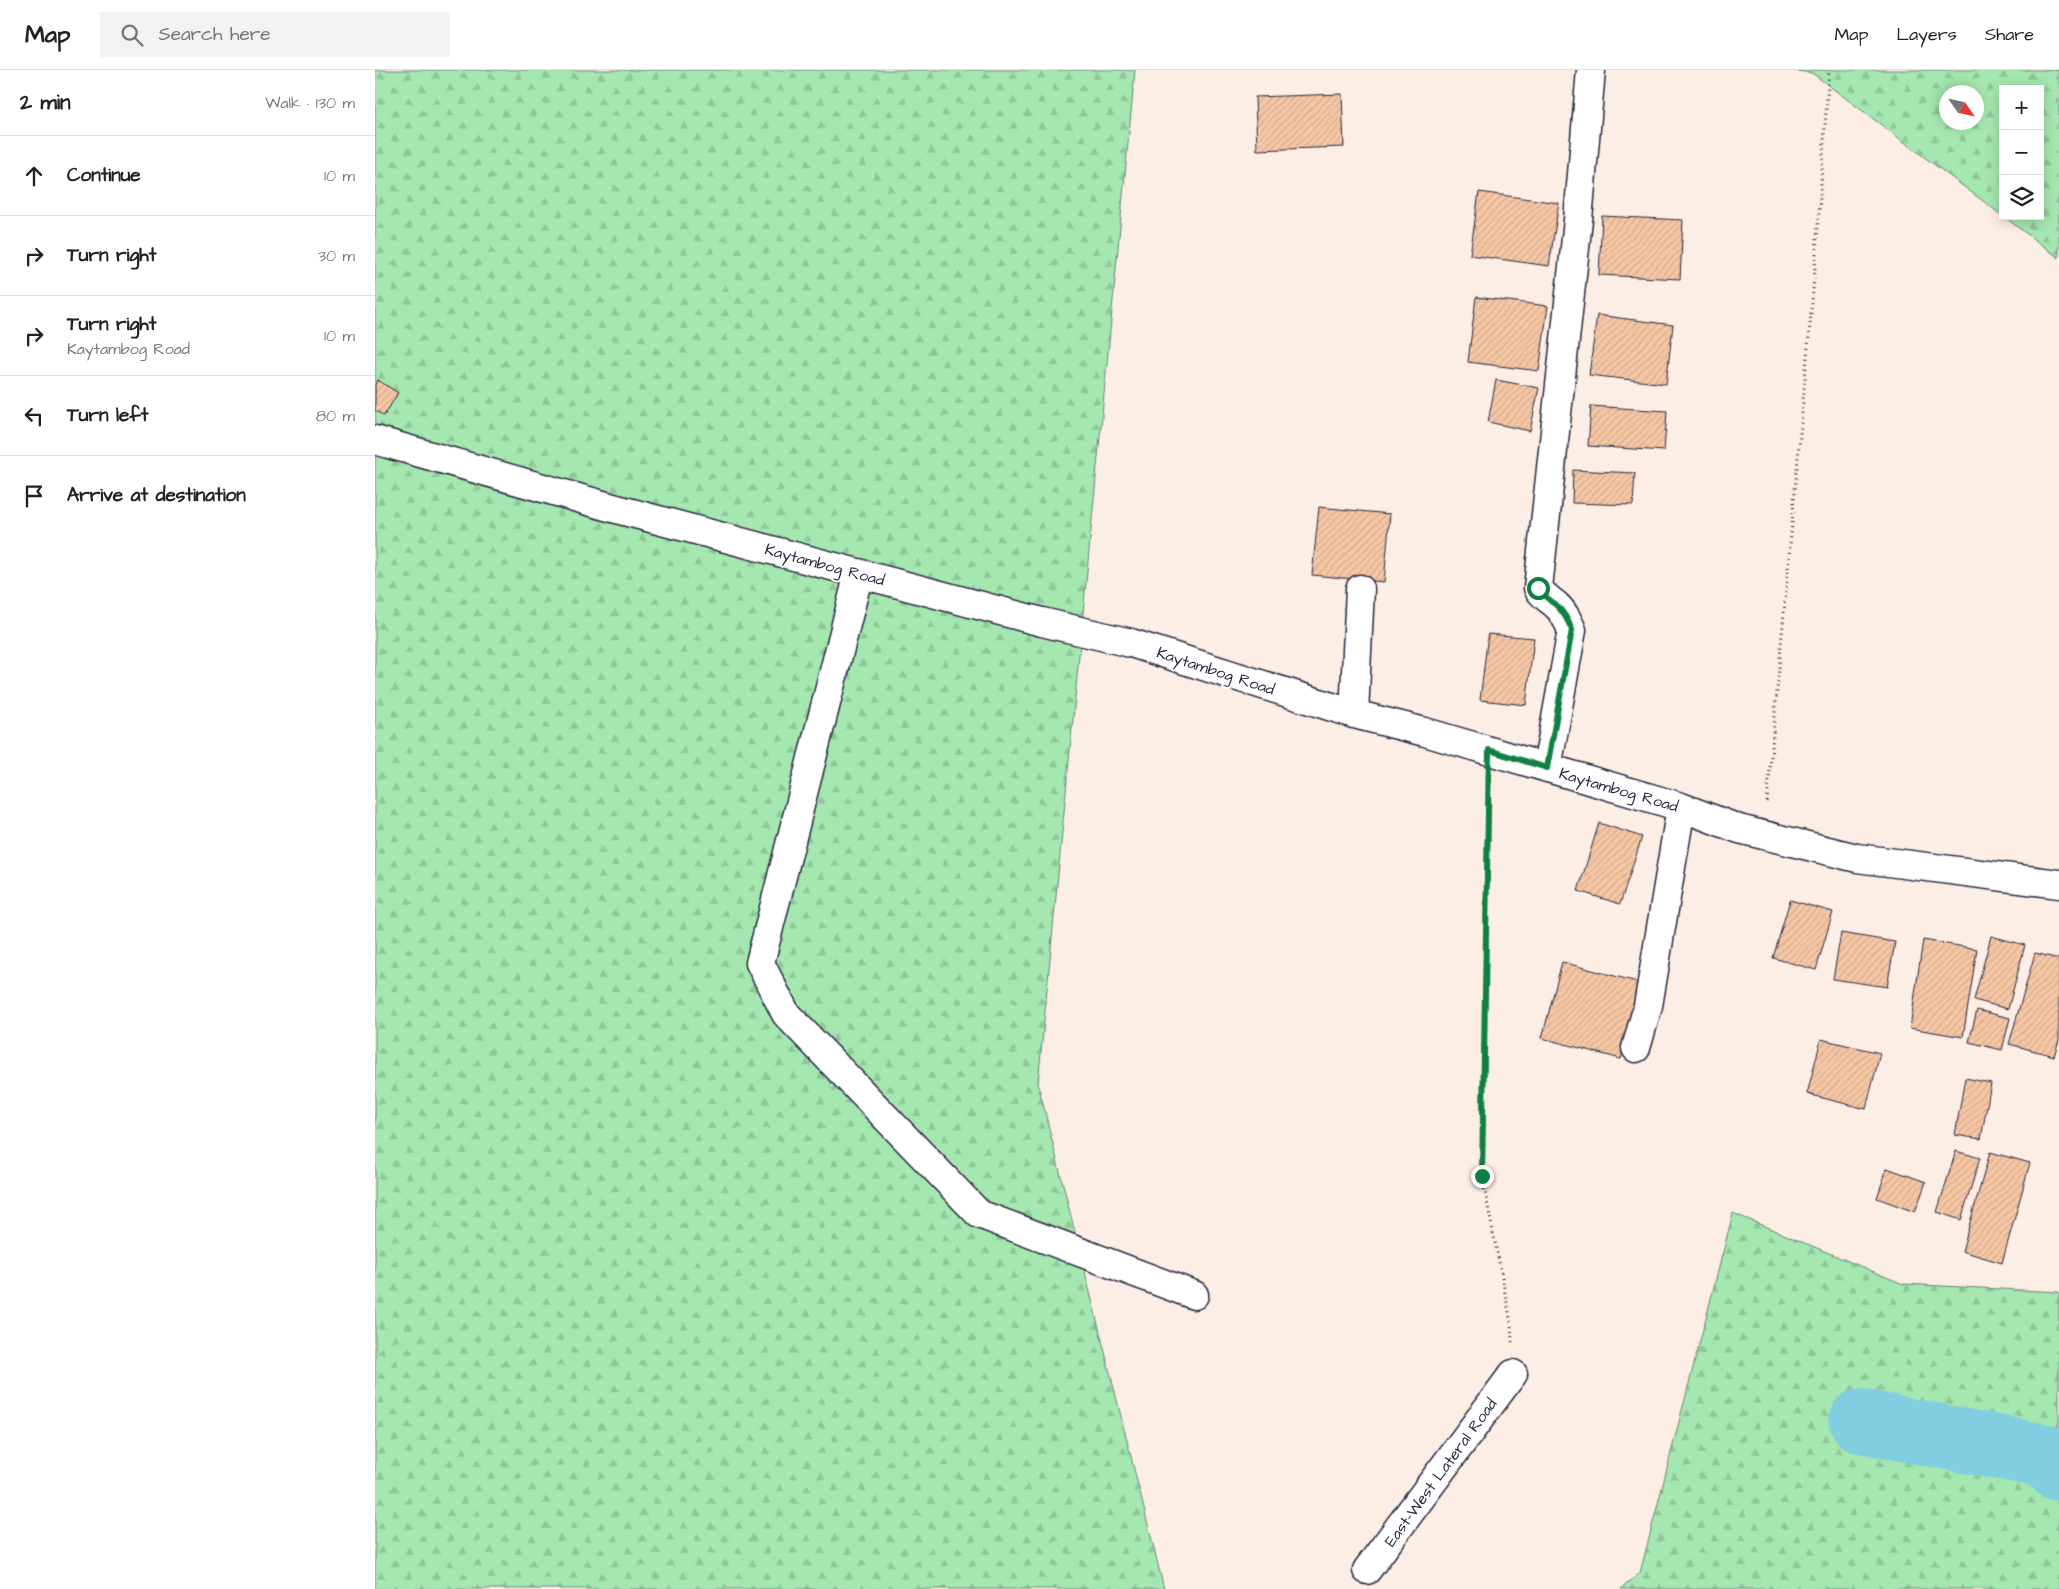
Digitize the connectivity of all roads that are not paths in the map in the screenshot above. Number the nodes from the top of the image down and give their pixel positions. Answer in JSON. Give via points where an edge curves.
{"nodes":[{"id":1,"x":1591,"y":70,"type":"edge"},
{"id":2,"x":375,"y":440,"type":"edge"},
{"id":3,"x":859,"y":573,"type":"junction"},
{"id":4,"x":1360,"y":589,"type":"dead end"},
{"id":5,"x":1354,"y":714,"type":"junction"},
{"id":6,"x":1547,"y":768,"type":"junction"},
{"id":7,"x":1681,"y":807,"type":"junction"},
{"id":8,"x":2059,"y":884,"type":"edge"},
{"id":9,"x":1636,"y":1048,"type":"dead end"},
{"id":10,"x":1194,"y":1295,"type":"dead end"},
{"id":11,"x":1513,"y":1374,"type":"road end"},
{"id":12,"x":1367,"y":1570,"type":"dead end"}],
"edges":[{"from":1,"to":6,"type":"street","via":[[1538,588],[1566,616],[1572,630]]},
{"from":2,"to":3,"type":"street","name":"Kaytambog Road","via":[[613,508]]},
{"from":3,"to":5,"type":"street","name":"Kaytambog Road","via":[[1131,643]]},
{"from":3,"to":10,"type":"street","via":[[760,963],[786,1014],[979,1214]]},
{"from":4,"to":5,"type":"street"},
{"from":5,"to":6,"type":"street","name":"Kaytambog Road"},
{"from":6,"to":7,"type":"street","name":"Kaytambog Road"},
{"from":7,"to":8,"type":"street","name":"Kaytambog Road","via":[[1739,829],[1857,858]]},
{"from":7,"to":9,"type":"street","via":[[1648,1006]]},
{"from":11,"to":12,"type":"street","name":"East-West Lateral Road"}]}
